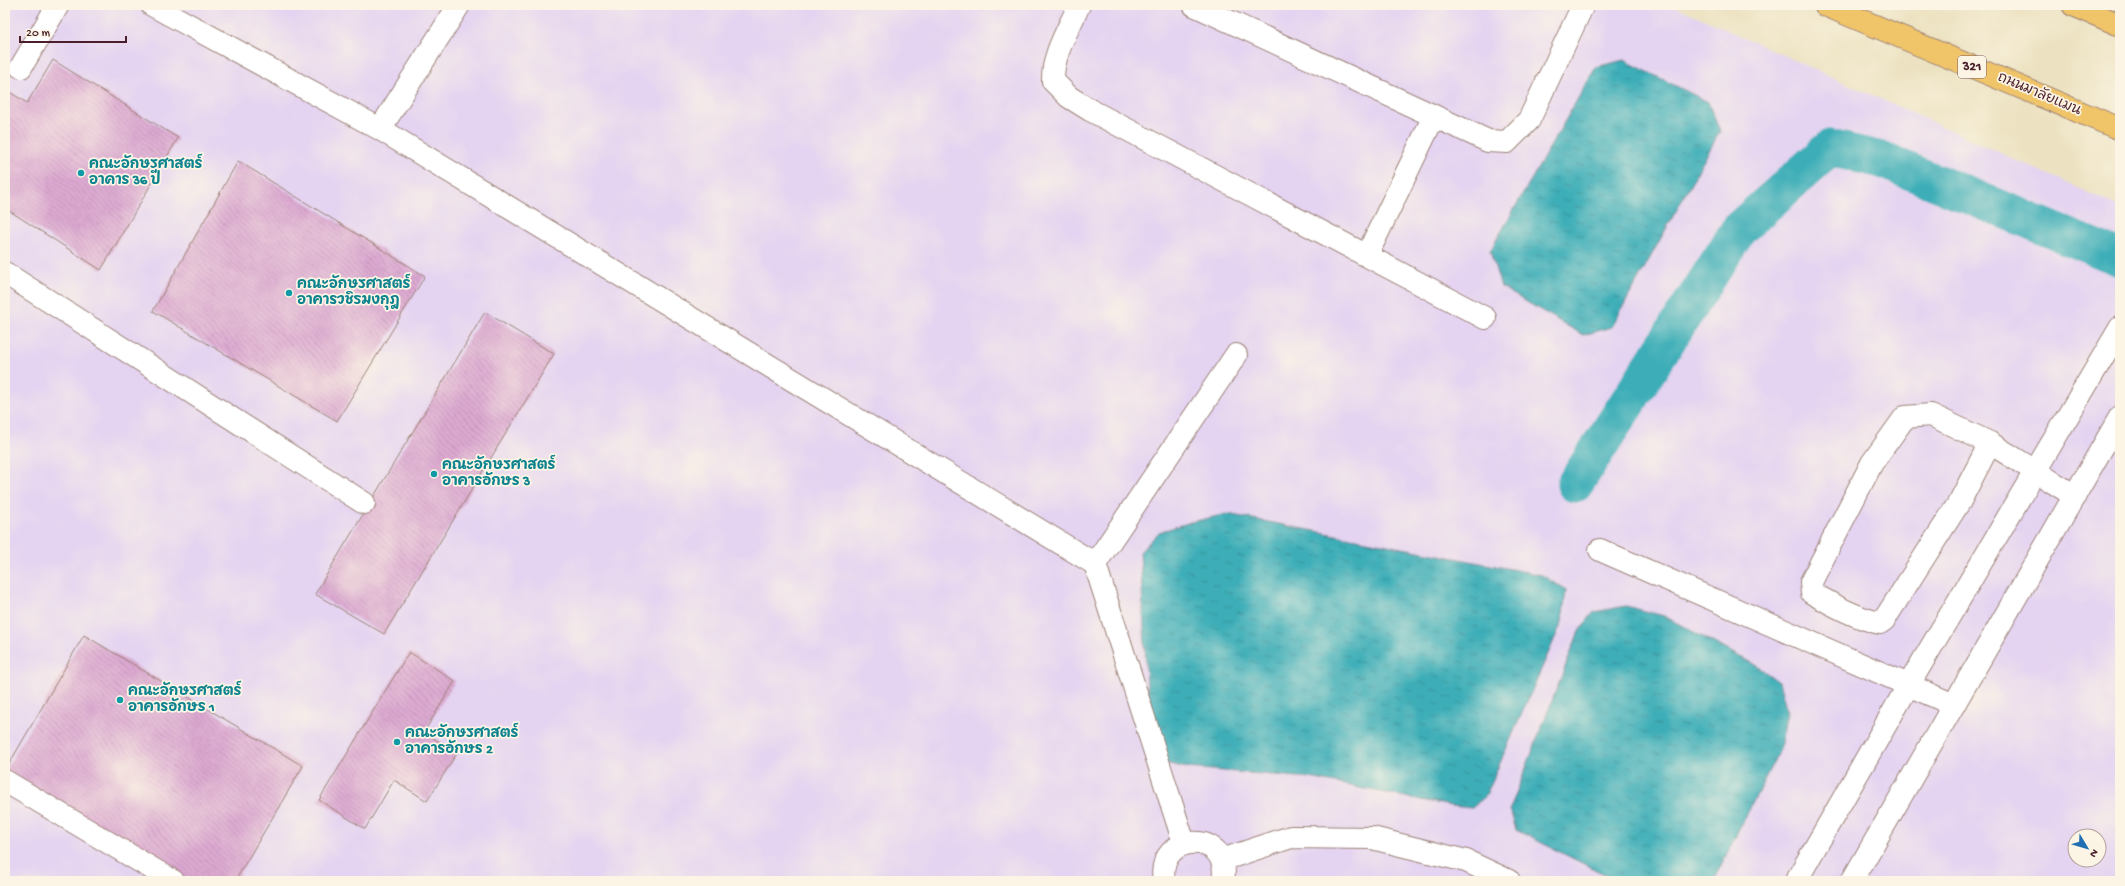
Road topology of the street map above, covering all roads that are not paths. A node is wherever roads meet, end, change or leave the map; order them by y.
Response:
1 (58, 5) edge
2 (152, 5) edge
3 (459, 5) edge
4 (1079, 5) edge
5 (1194, 5) edge
6 (1584, 5) edge
7 (1825, 5) edge
8 (2073, 5) edge
9 (2120, 25) edge
10 (21, 67) dead end
11 (1434, 116) junction
12 (380, 129) junction
13 (2120, 129) edge
14 (1367, 255) junction
15 (5, 273) edge
16 (1486, 318) dead end
17 (2120, 328) edge
18 (1236, 355) dead end
19 (2120, 417) edge
20 (1990, 443) junction
21 (2036, 470) junction
22 (2075, 496) junction
23 (364, 503) dead end
24 (1600, 550) dead end
25 (1095, 564) junction
26 (1908, 686) junction
27 (1954, 705) junction
28 (5, 781) edge
29 (1184, 843) junction
30 (1223, 871) edge
31 (173, 881) edge
32 (1164, 881) edge
33 (1509, 881) edge
34 (1796, 881) edge
35 (1852, 881) edge

1 - 10 street
2 - 12 street
3 - 12 street
4 - 14 street
5 - 11 street
6 - 11 street
7 - 13 highway, ถนนมาลัยแมน / 321
8 - 9 highway
11 - 14 street
12 - 25 street
14 - 16 street
15 - 23 street
17 - 21 street
18 - 25 street
19 - 22 street
20 - 20 street
20 - 21 street
21 - 22 street
21 - 26 street
22 - 27 street
24 - 26 street
25 - 29 street
26 - 27 street
26 - 34 street
27 - 35 street
28 - 31 street
29 - 30 street
29 - 32 street
30 - 33 street

